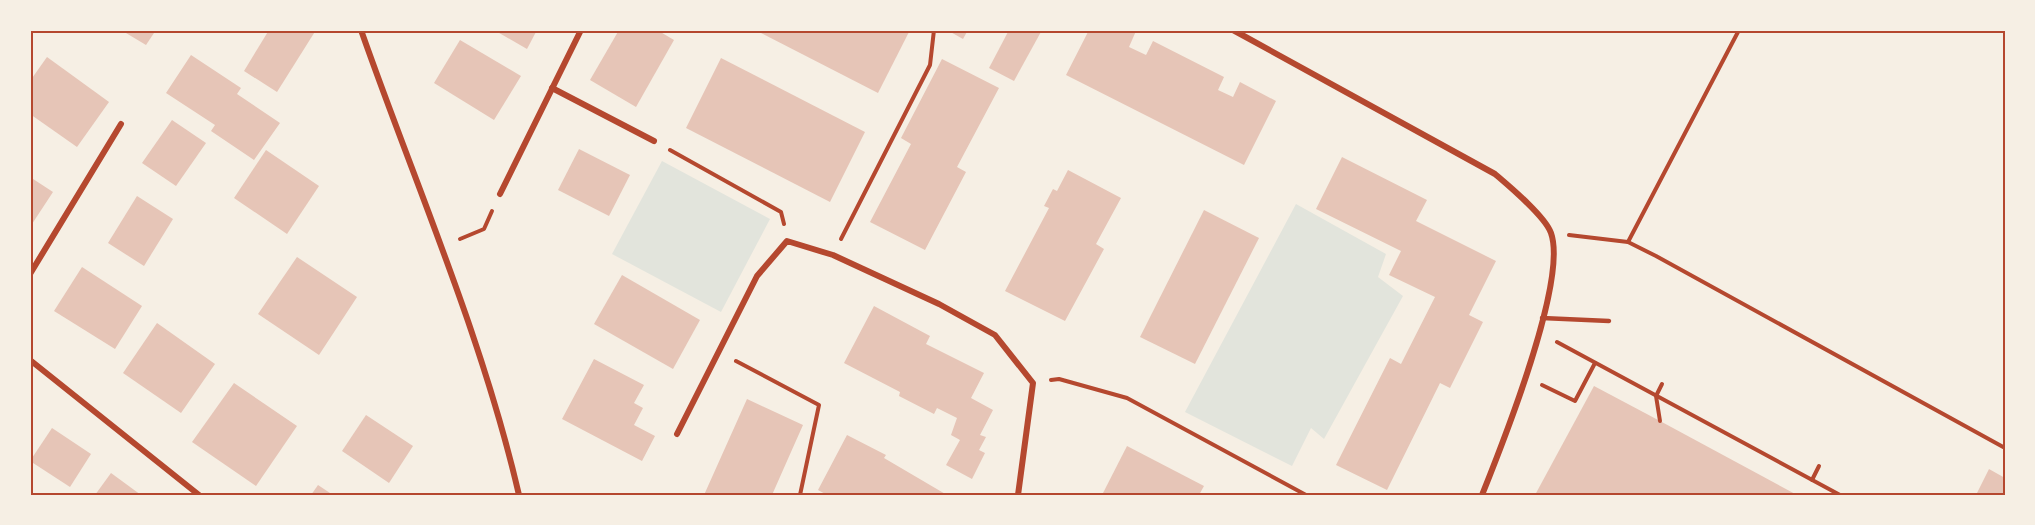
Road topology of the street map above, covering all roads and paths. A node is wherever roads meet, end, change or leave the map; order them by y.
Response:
1 (361, 30) edge
2 (581, 30) edge
3 (934, 30) edge
4 (1233, 30) edge
5 (1739, 30) edge
6 (552, 88) junction
7 (121, 124) dead end
8 (654, 141) joint
9 (500, 194) dead end
10 (484, 229) dead end
11 (1551, 233) junction
12 (462, 239) dead end
13 (787, 241) junction
14 (1628, 242) junction
15 (833, 255) junction
16 (30, 274) edge
17 (1542, 318) junction
18 (1609, 321) dead end
19 (1538, 331) junction
20 (720, 352) junction
21 (30, 360) edge
22 (1595, 362) junction
23 (1526, 376) junction
24 (1033, 383) junction
25 (1662, 384) dead end
26 (1656, 396) junction
27 (1660, 421) dead end
28 (677, 434) dead end
29 (2005, 448) edge
30 (1819, 466) dead end
31 (1812, 480) junction
32 (199, 495) edge
33 (519, 495) edge
34 (800, 495) edge
35 (1018, 495) edge
36 (1306, 495) edge
37 (1482, 495) edge
38 (1840, 495) edge

1 - 33 street
2 - 6 street
3 - 15 path
4 - 11 street
5 - 14 path
6 - 8 street
6 - 9 street
7 - 16 street
8 - 13 path
10 - 12 path
11 - 14 path
11 - 17 street
13 - 15 street
13 - 20 street
14 - 29 path
15 - 24 street
17 - 18 lane
17 - 19 street
19 - 22 path
19 - 23 street
20 - 28 street
20 - 34 path
21 - 32 street
22 - 23 path
22 - 26 path
23 - 37 street
24 - 35 street
24 - 36 path
25 - 26 path
26 - 27 path
26 - 31 path
30 - 31 path
31 - 38 path

